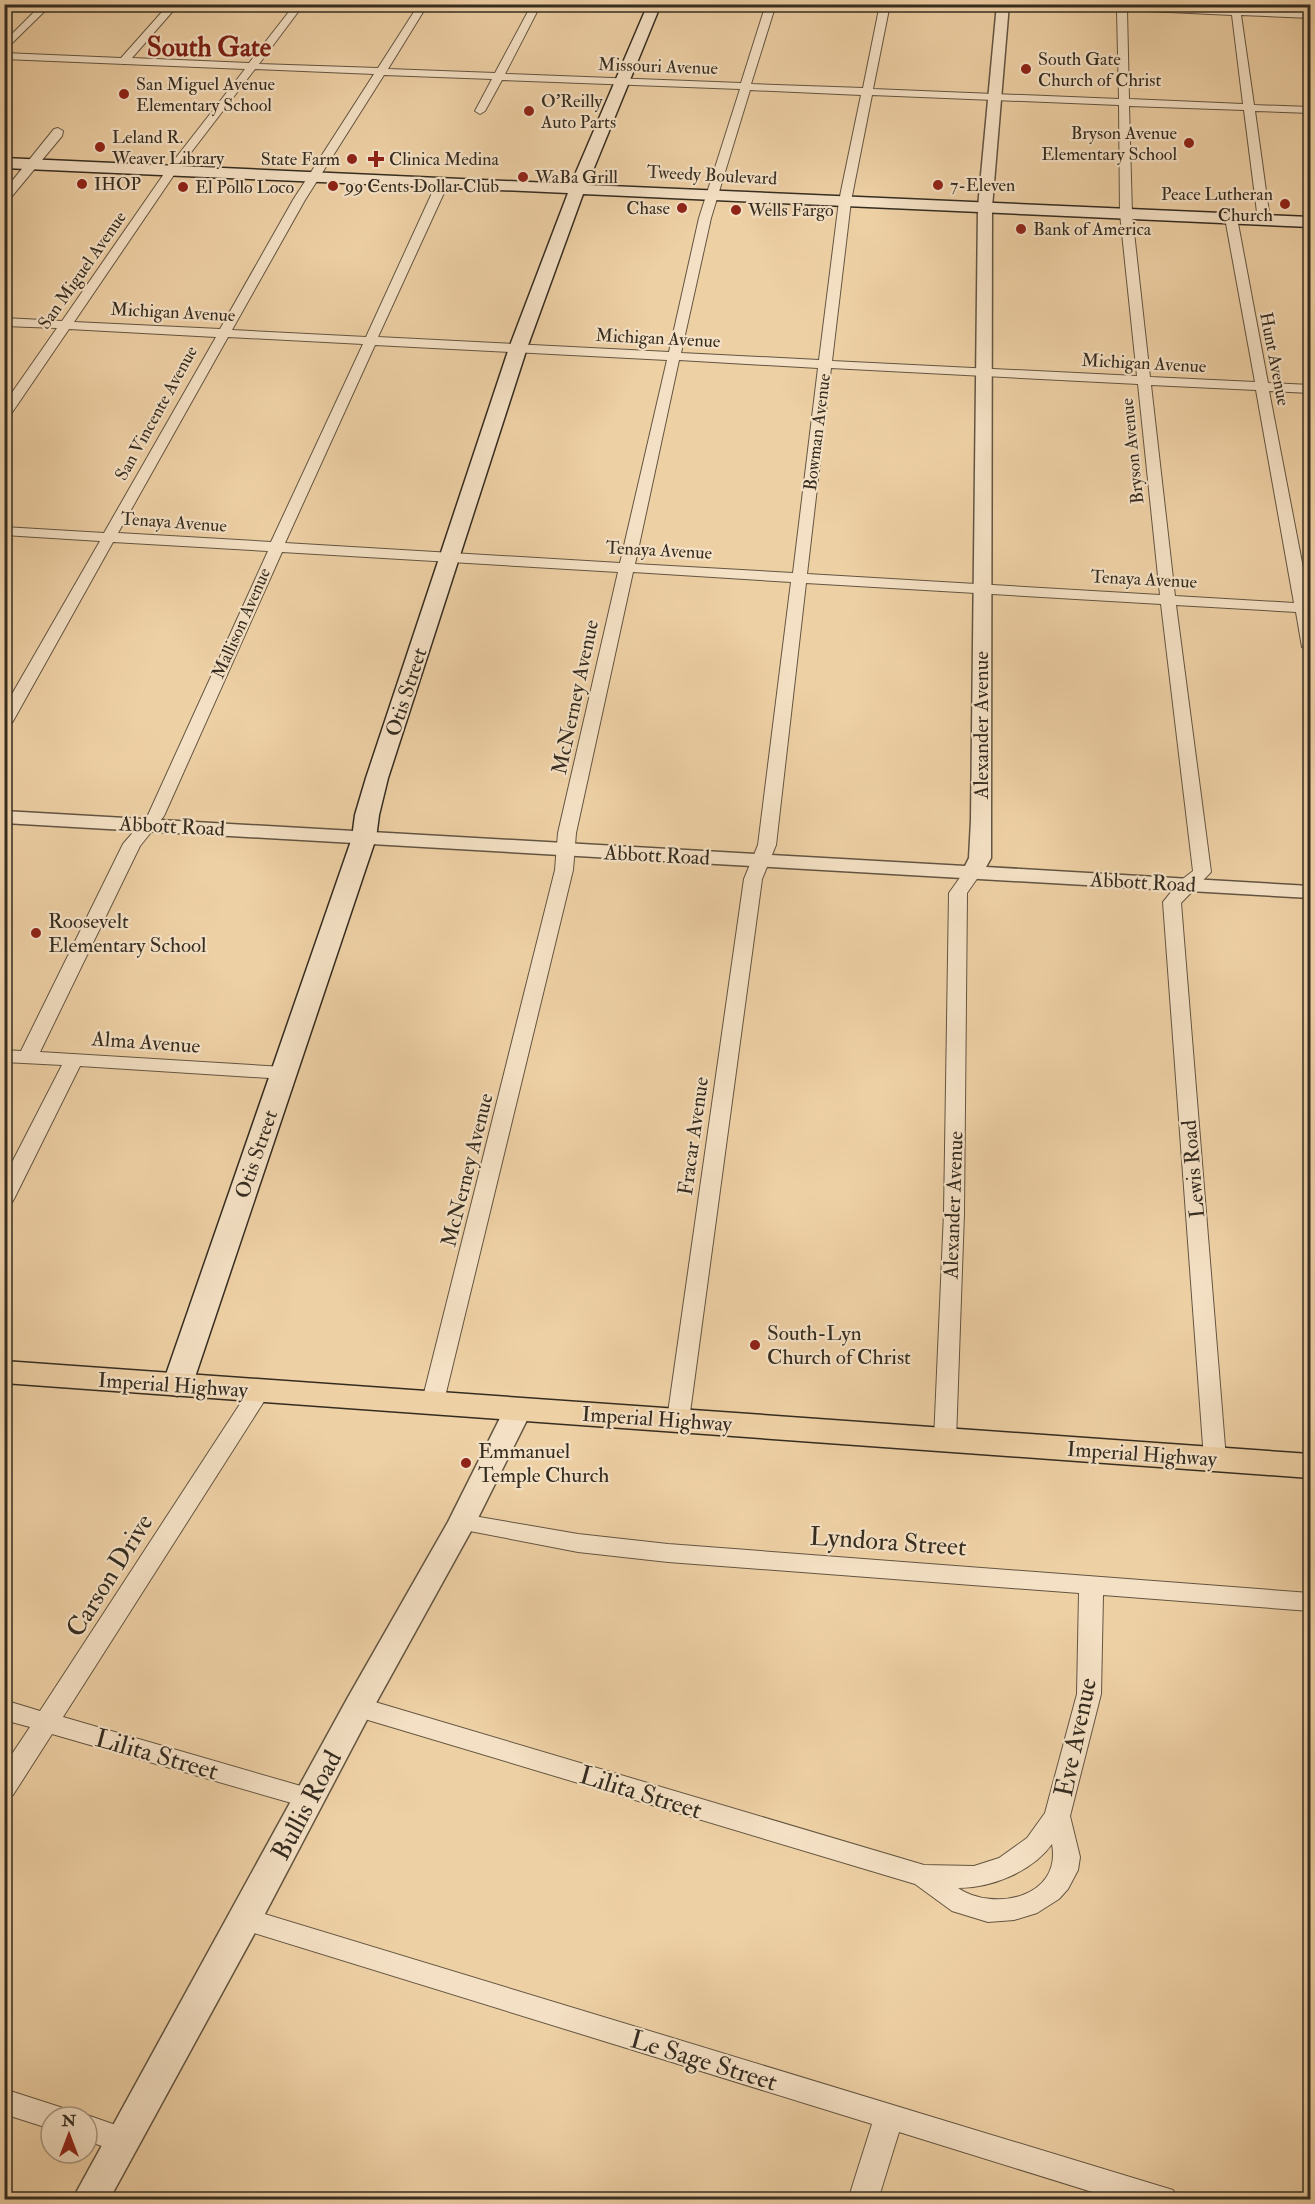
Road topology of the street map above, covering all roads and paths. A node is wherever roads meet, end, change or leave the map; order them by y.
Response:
1 (48, 4) edge
2 (175, 4) edge
3 (300, 4) edge
4 (424, 4) edge
5 (537, 4) edge
6 (655, 4) edge
7 (771, 4) edge
8 (885, 4) edge
9 (1003, 4) edge
10 (1044, 4) edge
11 (1122, 6) edge
12 (1235, 8) edge
13 (1311, 15) edge
14 (4, 48) edge
15 (4, 56) edge
16 (124, 61) junction
17 (254, 66) junction
18 (381, 71) junction
19 (499, 77) junction
20 (622, 81) junction
21 (746, 86) junction
22 (867, 91) junction
23 (995, 97) junction
24 (1124, 102) junction
25 (1249, 107) junction
26 (1311, 110) edge
27 (480, 111) dead end
28 (58, 131) dead end
29 (4, 163) edge
30 (33, 164) junction
31 (172, 171) junction
32 (313, 177) junction
33 (442, 182) junction
34 (578, 189) junction
35 (711, 195) junction
36 (4, 199) edge
37 (844, 201) junction
38 (985, 207) junction
39 (1126, 214) junction
40 (1231, 218) junction
41 (1264, 220) junction
42 (1311, 222) edge
43 (4, 322) edge
44 (65, 325) junction
45 (224, 333) junction
46 (369, 341) junction
47 (518, 348) junction
48 (674, 356) junction
49 (825, 364) junction
50 (983, 372) junction
51 (1144, 381) junction
52 (1262, 387) junction
53 (1311, 389) edge
54 (4, 414) edge
55 (4, 531) edge
56 (109, 537) junction
57 (275, 548) junction
58 (450, 558) junction
59 (626, 568) junction
60 (799, 578) junction
61 (982, 589) junction
62 (1168, 600) junction
63 (1306, 608) edge
64 (1311, 647) edge
65 (4, 723) edge
66 (4, 817) edge
67 (148, 825) junction
68 (364, 838) junction
69 (567, 849) junction
70 (761, 860) junction
71 (972, 873) junction
72 (1186, 885) junction
73 (1311, 892) edge
74 (4, 1056) edge
75 (28, 1057) junction
76 (74, 1060) junction
77 (284, 1074) junction
78 (4, 1199) edge
79 (7, 1376) edge
80 (177, 1386) junction
81 (259, 1392) junction
82 (433, 1401) junction
83 (519, 1408) junction
84 (678, 1420) junction
85 (945, 1440) junction
86 (1215, 1459) junction
87 (1311, 1466) edge
88 (462, 1522) junction
89 (1091, 1585) junction
90 (1311, 1602) edge
91 (358, 1707) junction
92 (4, 1710) edge
93 (49, 1722) junction
94 (4, 1788) edge
95 (309, 1798) junction
96 (1057, 1816) junction
97 (1008, 1866) joint
98 (924, 1876) junction
99 (1033, 1904) joint
100 (245, 1919) junction
101 (4, 2101) edge
102 (39, 2112) edge
103 (889, 2116) junction
104 (99, 2132) edge
105 (123, 2140) junction
106 (90, 2199) edge
107 (863, 2199) edge
108 (1163, 2199) edge

1 - 14 street
2 - 16 street
3 - 17 street, San Miguel Avenue
4 - 18 street, San Vincente Avenue
5 - 19 street
6 - 20 main road, Otis Street
7 - 21 street, McNerney Avenue
8 - 22 street, Bowman Avenue
9 - 23 street, Alexander Avenue
10 - 11 street
11 - 12 street
11 - 24 street, Bryson Avenue
12 - 13 street
12 - 25 street
15 - 16 street, Missouri Avenue
16 - 17 street, Missouri Avenue
17 - 18 street, Missouri Avenue
17 - 31 street, San Miguel Avenue
18 - 19 street, Missouri Avenue
18 - 32 street, San Vincente Avenue
19 - 20 street, Missouri Avenue
19 - 27 street
20 - 21 street, Missouri Avenue
20 - 34 main road, Otis Street
21 - 22 street, Missouri Avenue
21 - 35 street, McNerney Avenue
22 - 23 street, Missouri Avenue
22 - 37 street, Bowman Avenue
23 - 24 street, Missouri Avenue
23 - 38 street, Alexander Avenue
24 - 25 street, Missouri Avenue
24 - 39 street, Bryson Avenue
25 - 26 street, Missouri Avenue
25 - 41 street
28 - 30 street
29 - 30 main road, Tweedy Boulevard
30 - 31 main road, Tweedy Boulevard
30 - 36 street
31 - 32 main road, Tweedy Boulevard
31 - 44 street, San Miguel Avenue
32 - 33 main road, Tweedy Boulevard
32 - 45 street, San Vincente Avenue
33 - 34 main road, Tweedy Boulevard
33 - 46 street, Mallison Avenue
34 - 35 main road, Tweedy Boulevard
34 - 47 main road, Otis Street
35 - 37 main road, Tweedy Boulevard
35 - 48 street, McNerney Avenue
37 - 38 main road, Tweedy Boulevard
37 - 49 street, Bowman Avenue
38 - 39 main road, Tweedy Boulevard
38 - 50 street, Alexander Avenue
39 - 40 main road, Tweedy Boulevard
39 - 51 street, Bryson Avenue
40 - 41 main road, Tweedy Boulevard
40 - 52 street, Hunt Avenue
41 - 42 main road, Tweedy Boulevard
43 - 44 street, Michigan Avenue
44 - 45 street, Michigan Avenue
44 - 54 street, San Miguel Avenue
45 - 46 street, Michigan Avenue
45 - 56 street, San Vincente Avenue
46 - 47 street, Michigan Avenue
46 - 57 street, Mallison Avenue
47 - 48 street, Michigan Avenue
47 - 58 main road, Otis Street
48 - 49 street, Michigan Avenue
48 - 59 street, McNerney Avenue
49 - 50 street, Michigan Avenue
49 - 60 street, Bowman Avenue
50 - 51 street, Michigan Avenue
50 - 61 street, Alexander Avenue
51 - 52 street, Michigan Avenue
51 - 62 street, Bryson Avenue
52 - 53 street, Michigan Avenue
52 - 63 street, Hunt Avenue
55 - 56 street, Tenaya Avenue
56 - 57 street, Tenaya Avenue
56 - 65 street, San Vincente Avenue
57 - 58 street, Tenaya Avenue
57 - 67 street, Mallison Avenue
58 - 59 street, Tenaya Avenue
58 - 68 main road, Otis Street
59 - 60 street, Tenaya Avenue
59 - 69 street, McNerney Avenue
60 - 61 street, Tenaya Avenue
60 - 70 street, Bowman Avenue
61 - 62 street, Tenaya Avenue
61 - 71 street, Alexander Avenue
62 - 63 street, Tenaya Avenue
62 - 72 street, Bryson Avenue
63 - 64 street, Hunt Avenue
66 - 67 street, Abbott Road
67 - 68 street, Abbott Road
67 - 75 street, Mallison Avenue
68 - 69 street, Abbott Road
68 - 77 main road, Otis Street
69 - 70 street, Abbott Road
69 - 82 street, McNerney Avenue
70 - 71 street, Abbott Road
70 - 84 street, Fracar Avenue
71 - 72 street, Abbott Road
71 - 85 street, Alexander Avenue
72 - 73 street, Abbott Road
72 - 86 street, Lewis Road
74 - 75 street, Alma Avenue
75 - 76 street, Alma Avenue
76 - 77 street, Alma Avenue
76 - 78 street
77 - 80 main road, Otis Street
79 - 80 main road, Imperial Highway
80 - 81 main road, Imperial Highway
81 - 82 main road, Imperial Highway
81 - 93 street, Carson Drive
82 - 83 main road, Imperial Highway
83 - 84 main road, Imperial Highway
83 - 88 street, Bullis Road
84 - 85 main road, Imperial Highway
85 - 86 main road, Imperial Highway
86 - 87 main road, Imperial Highway
88 - 89 street, Lyndora Street
88 - 91 street, Bullis Road
89 - 90 street, Lyndora Street
89 - 96 street, Eve Avenue
91 - 95 street, Bullis Road
91 - 98 street, Lilita Street
92 - 93 street, Lilita Street
93 - 94 street, Carson Drive
93 - 95 street, Lilita Street
95 - 100 street, Bullis Road
96 - 97 street, Eve Avenue
96 - 99 street, Eve Avenue
97 - 98 street, Lilita Street
98 - 99 street, Lilita Street
100 - 103 street, Le Sage Street
100 - 105 street, Bullis Road
101 - 102 street
103 - 107 street
103 - 108 street, Le Sage Street
104 - 105 street
105 - 106 street, Bullis Road

